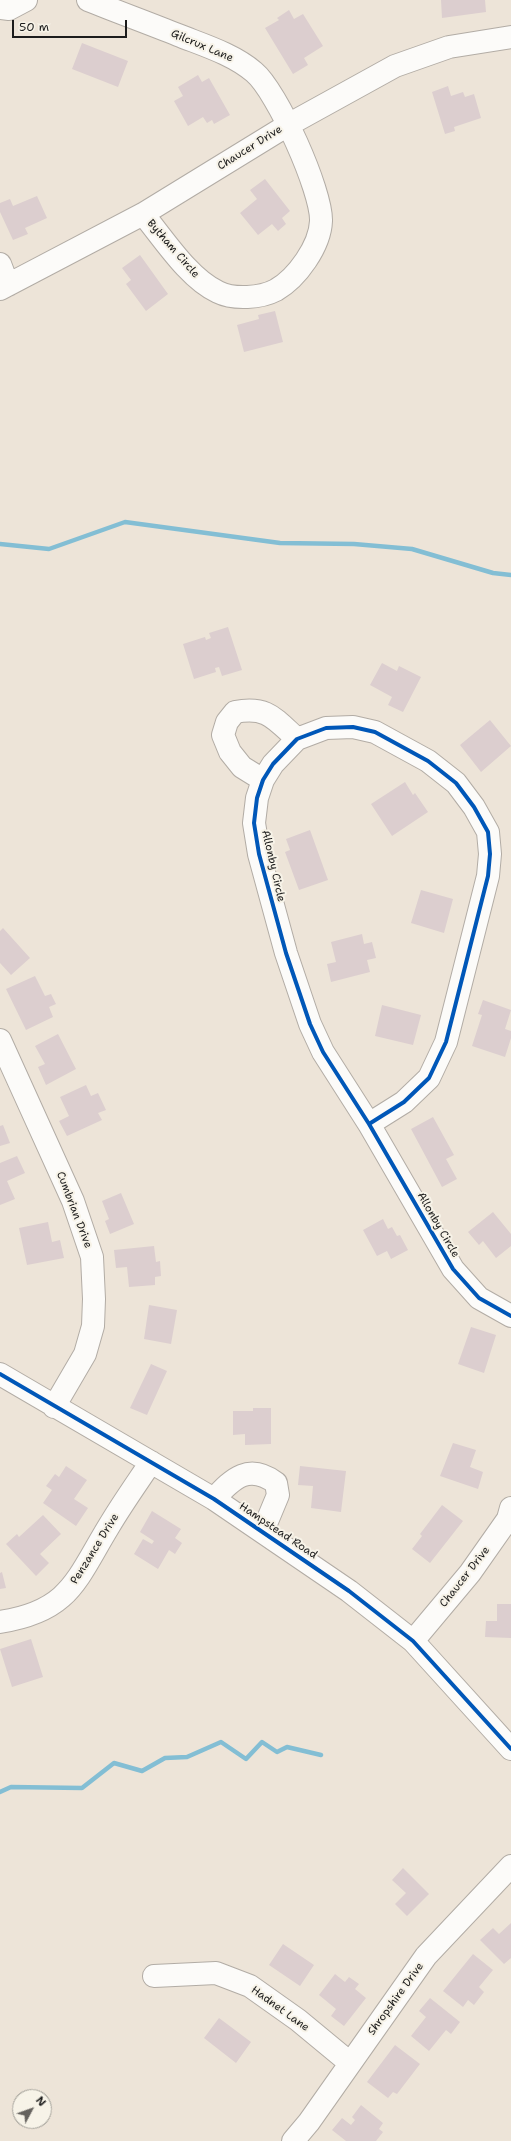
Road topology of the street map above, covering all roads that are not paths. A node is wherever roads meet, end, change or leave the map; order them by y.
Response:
1 (26, 0) edge
2 (88, 0) edge
3 (0, 8) edge
4 (511, 37) edge
5 (288, 125) junction
6 (143, 214) junction
7 (0, 264) edge
8 (4, 287) edge
9 (297, 738) junction
10 (263, 780) junction
11 (0, 1040) edge
12 (369, 1124) junction
13 (511, 1316) edge
14 (0, 1374) edge
15 (54, 1407) junction
16 (151, 1462) junction
17 (214, 1499) junction
18 (511, 1508) edge
19 (263, 1531) junction
20 (0, 1622) edge
21 (413, 1641) junction
22 (511, 1749) edge
23 (511, 1866) edge
24 (154, 1976) dead end
25 (350, 2063) junction
26 (293, 2141) edge

1 - 3 street
2 - 5 street, Gilcrux Lane
4 - 5 street, Chaucer Drive
5 - 6 street, Chaucer Drive
5 - 6 street, Bytham Circle
6 - 8 street, Chaucer Drive
7 - 8 street
9 - 10 street, Allonby Circle
9 - 10 street
9 - 12 street, Allonby Circle
10 - 12 street, Allonby Circle
11 - 15 street, Cumbrian Drive
12 - 13 street, Allonby Circle
14 - 15 street, Hampstead Road
15 - 16 street, Hampstead Road
16 - 17 street, Hampstead Road
16 - 20 street, Penzance Drive
17 - 19 street, Hampstead Road
17 - 19 street
18 - 21 street, Chaucer Drive
19 - 21 street, Hampstead Road
21 - 22 street, Hampstead Road
23 - 25 street, Shropshire Drive
24 - 25 street, Hadnet Lane
25 - 26 street, Shropshire Drive

